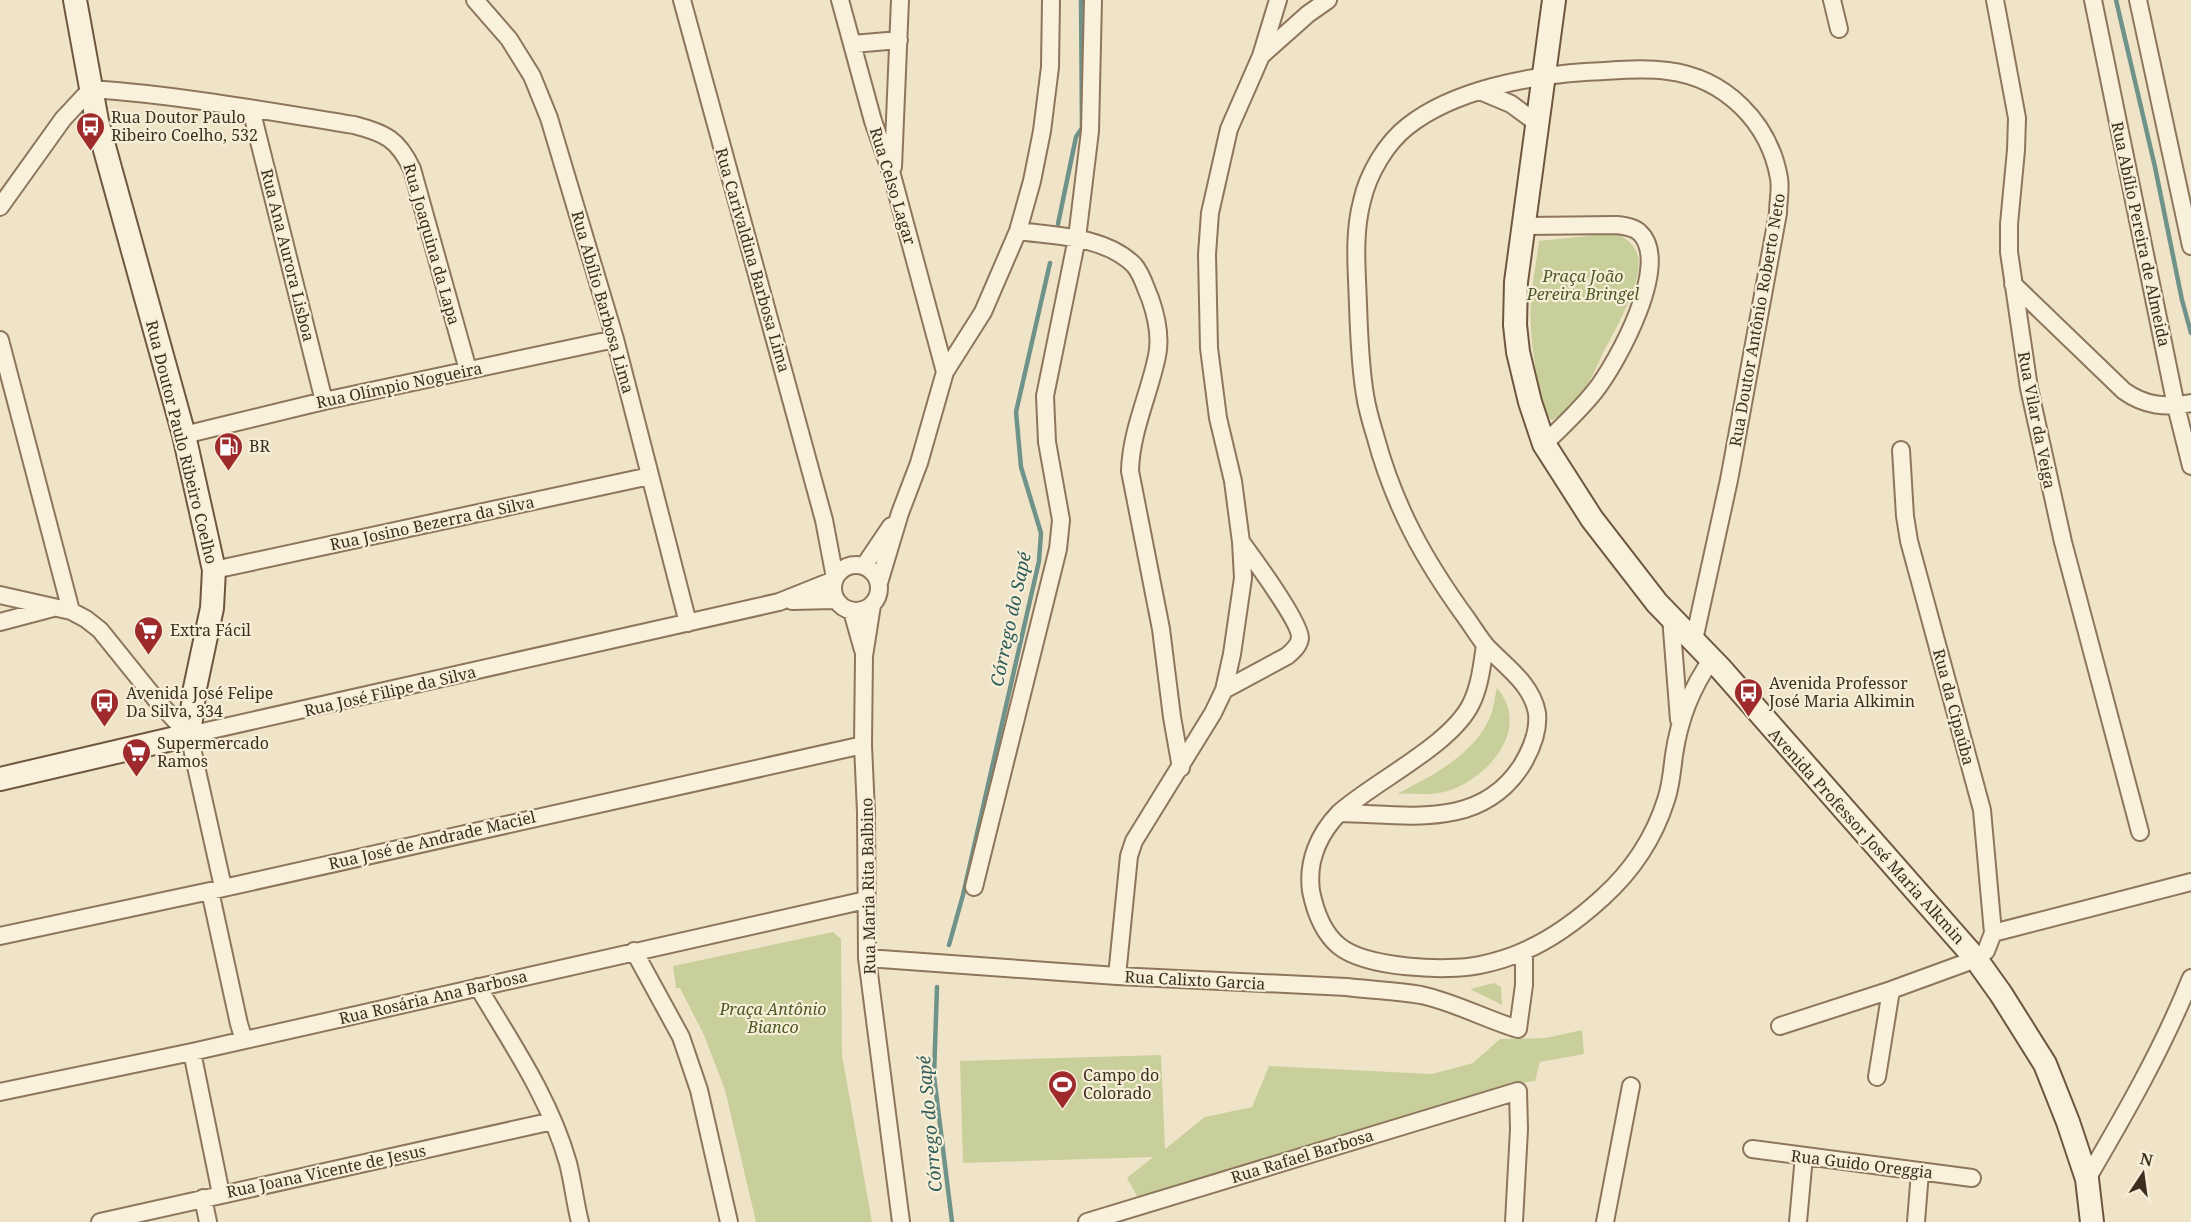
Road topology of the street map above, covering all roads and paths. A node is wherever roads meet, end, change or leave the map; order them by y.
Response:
1 (75, 0) edge
2 (475, 0) edge
3 (682, 0) edge
4 (840, 0) edge
5 (900, 0) edge
6 (1051, 0) edge
7 (1093, 0) edge
8 (1278, 0) edge
9 (1328, 0) edge
10 (1554, 0) edge
11 (1832, 0) edge
12 (1995, 0) edge
13 (2093, 0) edge
14 (2138, 0) edge
15 (1839, 29) dead end
16 (899, 40) junction
17 (853, 44) junction
18 (1261, 56) junction
19 (1544, 76) junction
20 (91, 89) junction
21 (1480, 91) junction
22 (251, 109) junction
23 (1538, 124) junction
24 (892, 175) junction
25 (0, 207) edge
26 (1523, 226) junction
27 (1018, 231) junction
28 (1077, 238) junction
29 (2191, 246) edge
30 (2013, 284) junction
31 (615, 339) junction
32 (0, 340) edge
33 (468, 370) junction
34 (945, 372) junction
35 (324, 401) junction
36 (2183, 405) edge
37 (184, 435) junction
38 (1544, 444) junction
39 (1901, 450) dead end
40 (2191, 466) edge
41 (650, 476) junction
42 (900, 513) junction
43 (824, 520) junction
44 (1241, 542) junction
45 (856, 566) junction
46 (214, 570) junction
47 (834, 579) junction
48 (879, 583) junction
49 (0, 595) edge
50 (836, 600) junction
51 (779, 602) junction
52 (872, 605) junction
53 (64, 609) junction
54 (852, 611) junction
55 (1671, 618) junction
56 (0, 622) edge
57 (688, 623) junction
58 (1694, 640) junction
59 (1485, 645) junction
60 (864, 656) junction
61 (1712, 660) junction
62 (1224, 690) junction
63 (1679, 727) junction
64 (189, 735) junction
65 (863, 745) junction
66 (1181, 768) junction
67 (0, 779) edge
68 (1339, 813) junction
69 (2140, 832) dead end
70 (2191, 882) edge
71 (974, 887) dead end
72 (216, 889) junction
73 (866, 900) junction
74 (1993, 933) junction
75 (0, 936) edge
76 (634, 951) junction
77 (1524, 951) junction
78 (867, 958) junction
79 (1976, 958) junction
80 (1117, 976) junction
81 (2191, 978) edge
82 (478, 987) junction
83 (1892, 990) junction
84 (1780, 1026) dead end
85 (244, 1040) junction
86 (192, 1052) junction
87 (1876, 1077) dead end
88 (1631, 1086) dead end
89 (0, 1092) edge
90 (553, 1121) junction
91 (1752, 1149) dead end
92 (1804, 1156) junction
93 (1920, 1172) junction
94 (1972, 1179) dead end
95 (2087, 1179) junction
96 (220, 1194) junction
97 (203, 1198) junction
98 (100, 1222) edge
99 (208, 1222) edge
100 (580, 1222) edge
101 (729, 1222) edge
102 (901, 1222) edge
103 (1086, 1222) edge
104 (1513, 1222) edge
105 (1605, 1222) edge
106 (1798, 1222) edge
107 (1916, 1222) edge
108 (2092, 1222) edge

1 - 20 street, Rua Doutor Paulo Ribeiro Coelho
2 - 31 street, Rua Abílio Barbosa Lima
3 - 43 street, Rua Carivaldina Barbosa Lima
4 - 17 street, Rua Celso Lagar
5 - 16 street
6 - 27 street
7 - 28 street
8 - 18 street
9 - 18 street
10 - 19 street, Avenida Professor José Maria Alkmin
11 - 15 street
12 - 30 street, Rua Vilar da Veiga
13 - 36 street, Rua Abílio Pereira de Almeida
14 - 29 street
16 - 17 street
16 - 24 street
17 - 24 street, Rua Celso Lagar
18 - 44 street
19 - 21 street, Rua Doutor Antônio Roberto Neto
19 - 23 street, Avenida Professor José Maria Alkmin
19 - 58 street, Rua Doutor Antônio Roberto Neto
20 - 22 street, Rua Joaquina da Lapa
20 - 25 street
20 - 37 street, Rua Doutor Paulo Ribeiro Coelho
21 - 23 street
21 - 59 street, Rua Doutor Antônio Roberto Neto
22 - 33 street, Rua Joaquina da Lapa
22 - 35 street, Rua Ana Aurora Lisboa
23 - 26 street, Avenida Professor José Maria Alkmin
24 - 34 street, Rua Celso Lagar
26 - 38 street, Avenida Professor José Maria Alkmin
26 - 38 street
27 - 28 street
27 - 34 street
28 - 66 street
28 - 71 street
30 - 36 street
30 - 69 street, Rua Vilar da Veiga
31 - 33 street, Rua Olímpio Nogueira
31 - 41 street, Rua Abílio Barbosa Lima
32 - 53 street
33 - 35 street, Rua Olímpio Nogueira
34 - 42 street
35 - 37 street, Rua Olímpio Nogueira
36 - 40 street, Rua Abílio Pereira de Almeida
37 - 46 street, Rua Doutor Paulo Ribeiro Coelho
38 - 55 street, Avenida Professor José Maria Alkmin
39 - 74 street, Rua da Cipaúba
41 - 46 street, Rua Josino Bezerra da Silva
41 - 57 street, Rua Abílio Barbosa Lima
42 - 45 street
42 - 48 street
43 - 45 street, Rua Carivaldina Barbosa Lima
43 - 47 street, Rua Carivaldina Barbosa Lima
44 - 62 street
44 - 62 street
45 - 47 street
45 - 48 street
46 - 64 street, Rua Doutor Paulo Ribeiro Coelho
47 - 50 street
47 - 51 street, Rua José Filipe da Silva
48 - 52 street
49 - 53 street
50 - 51 street, Rua José Filipe da Silva
50 - 54 street
51 - 57 street, Rua José Filipe da Silva
52 - 54 street
52 - 60 street, Rua Maria Rita Balbino
53 - 56 street
53 - 64 street
54 - 60 street, Rua Maria Rita Balbino
55 - 58 street, Avenida Professor José Maria Alkmin
55 - 63 street
57 - 64 street, Rua José Filipe da Silva
58 - 61 street, Avenida Professor José Maria Alkmin
59 - 68 street
59 - 68 street, Rua Doutor Antônio Roberto Neto
60 - 65 street, Rua Maria Rita Balbino
61 - 63 street
61 - 79 street, Avenida Professor José Maria Alkmin
62 - 66 street
63 - 77 street
64 - 67 street, Rua José Filipe da Silva
64 - 72 street, Rua Doutor Paulo Ribeiro Coelho
65 - 72 street, Rua José de Andrade Maciel
65 - 73 street, Rua Maria Rita Balbino
66 - 80 street
68 - 77 street
70 - 74 street
72 - 75 street, Rua José de Andrade Maciel
72 - 85 street, Rua Doutor Paulo Ribeiro Coelho
73 - 76 street, Rua Rosária Ana Barbosa
73 - 78 street, Rua Maria Rita Balbino
74 - 79 street
76 - 82 street, Rua Rosária Ana Barbosa
76 - 101 street
77 - 80 street, Rua Calixto Garcia
78 - 80 street, Rua Calixto Garcia
78 - 102 street, Rua Maria Rita Balbino
79 - 83 street
79 - 95 street, Avenida Professor José Maria Alkmin
81 - 95 street
82 - 85 street, Rua Rosária Ana Barbosa
82 - 90 street
83 - 84 street
83 - 87 street
85 - 86 street, Rua Rosária Ana Barbosa
86 - 89 street, Rua Rosária Ana Barbosa
86 - 96 street
88 - 105 street
90 - 96 street, Rua Joana Vicente de Jesus
90 - 100 street
91 - 92 street, Rua Guido Oreggia
92 - 93 street, Rua Guido Oreggia
92 - 106 street
93 - 94 street, Rua Guido Oreggia
93 - 107 street
95 - 108 street, Avenida Professor José Maria Alkmin
96 - 97 street, Rua Joana Vicente de Jesus
97 - 98 street, Rua Joana Vicente de Jesus
97 - 99 street
103 - 104 street, Rua Rafael Barbosa

